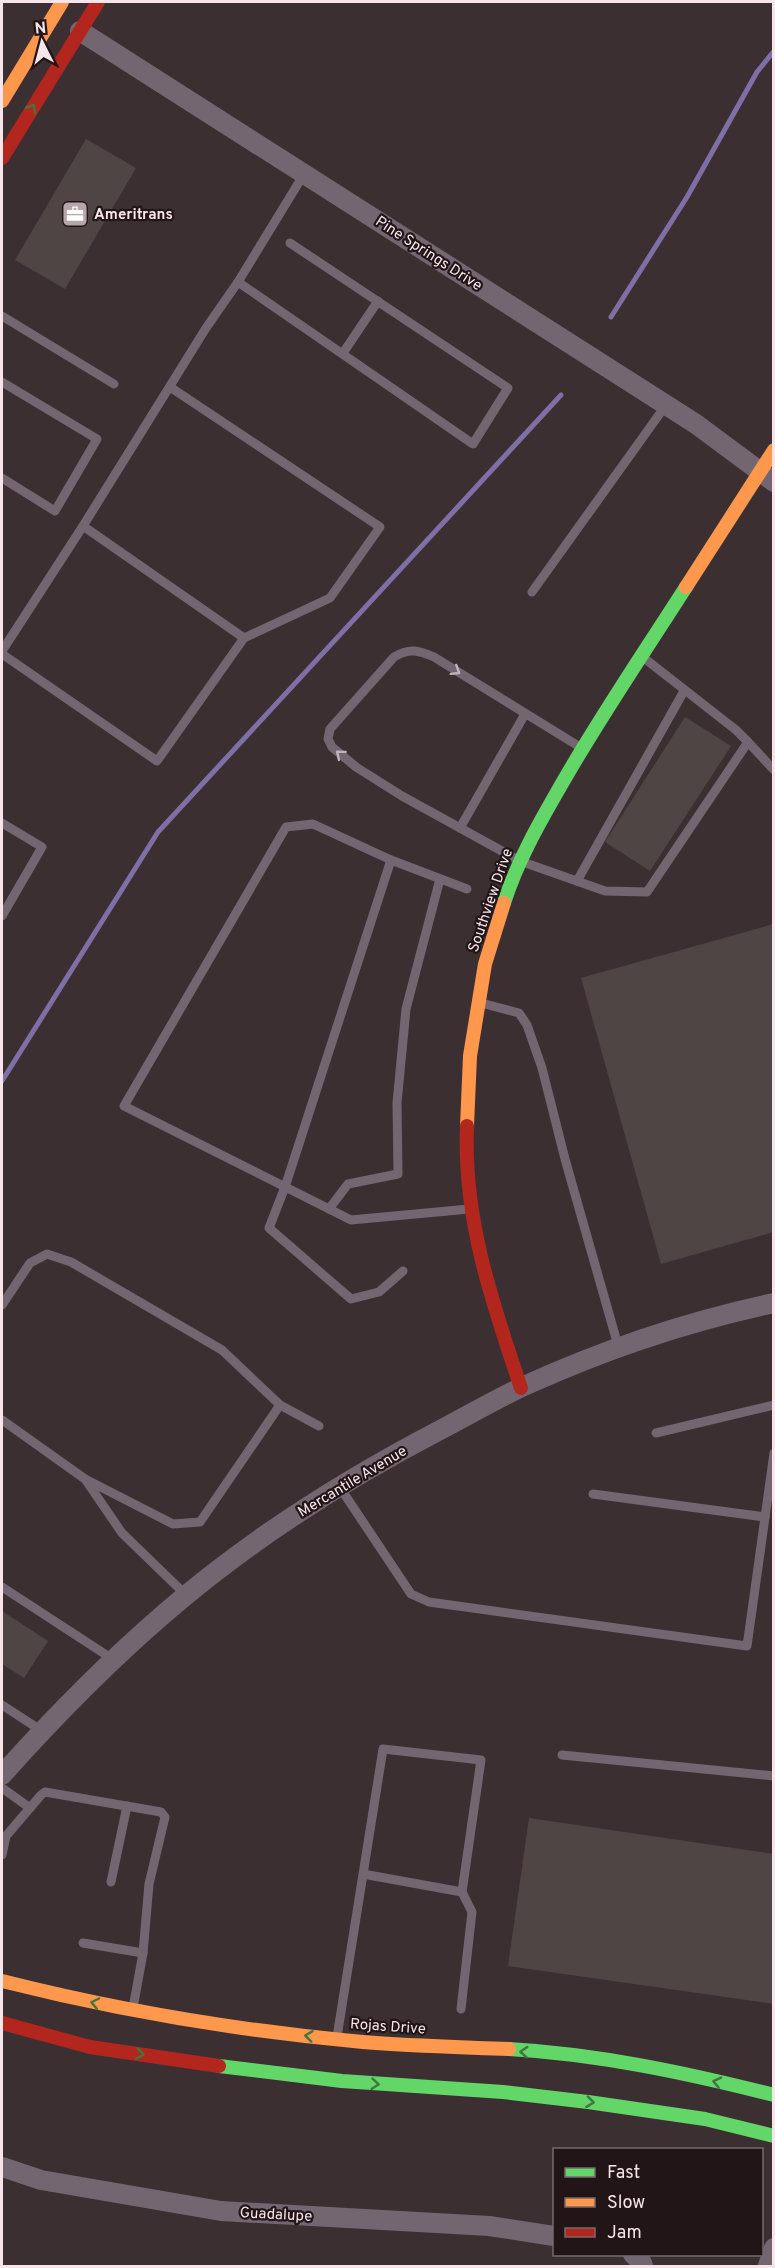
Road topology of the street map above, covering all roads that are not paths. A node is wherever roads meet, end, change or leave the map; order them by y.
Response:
1 (63, 2) edge
2 (98, 2) edge
3 (80, 31) junction
4 (2, 101) edge
5 (2, 158) edge
6 (304, 174) junction
7 (290, 243) dead end
8 (237, 282) junction
9 (378, 301) junction
10 (2, 316) edge
11 (343, 353) junction
12 (2, 382) edge
13 (114, 384) dead end
14 (170, 387) junction
15 (666, 405) junction
16 (774, 450) edge
17 (767, 476) edge
18 (2, 478) edge
19 (83, 526) junction
20 (532, 592) dead end
21 (244, 638) junction
22 (2, 653) edge
23 (642, 657) junction
24 (684, 691) junction
25 (525, 714) junction
26 (748, 742) junction
27 (582, 749) junction
28 (774, 770) edge
29 (2, 823) edge
30 (460, 828) junction
31 (391, 860) junction
32 (520, 861) junction
33 (440, 879) junction
34 (576, 881) junction
35 (467, 889) dead end
36 (2, 916) edge
37 (478, 1002) junction
38 (285, 1187) junction
39 (329, 1209) junction
40 (472, 1209) junction
41 (403, 1270) dead end
42 (774, 1303) edge
43 (2, 1305) edge
44 (619, 1349) junction
45 (521, 1388) junction
46 (280, 1405) junction
47 (774, 1406) edge
48 (2, 1420) edge
49 (319, 1426) dead end
50 (656, 1434) dead end
51 (774, 1453) edge
52 (85, 1479) junction
53 (339, 1486) junction
54 (593, 1494) dead end
55 (765, 1517) junction
56 (2, 1587) edge
57 (187, 1596) junction
58 (114, 1659) junction
59 (2, 1705) edge
60 (42, 1731) junction
61 (562, 1755) dead end
62 (2, 1776) edge
63 (774, 1776) edge
64 (2, 1788) edge
65 (127, 1806) junction
66 (30, 1808) junction
67 (2, 1855) edge
68 (363, 1874) junction
69 (111, 1882) dead end
70 (462, 1892) junction
71 (83, 1943) dead end
72 (142, 1953) junction
73 (2, 1981) edge
74 (461, 2009) dead end
75 (132, 2010) junction
76 (2, 2023) edge
77 (336, 2039) junction
78 (774, 2095) edge
79 (774, 2136) edge
80 (2, 2167) edge
81 (553, 2236) edge
82 (774, 2248) edge
83 (768, 2266) edge

1 - 4 main road
2 - 3 main road
5 -> 3 main road
3 - 6 street, Pine Springs Drive
6 - 8 lane
6 - 15 street, Pine Springs Drive
7 - 9 lane
8 - 11 lane
8 - 14 lane
9 - 11 lane
9 - 11 lane
10 - 13 lane
12 - 18 lane
14 - 19 lane
14 - 21 lane
15 - 17 street, Pine Springs Drive
15 - 20 lane
16 - 17 main road, Southview Drive
17 - 23 main road, Southview Drive
19 - 21 lane
19 - 22 lane
21 - 22 lane
23 - 24 lane
23 - 27 main road, Southview Drive
24 - 26 lane
24 - 34 lane
25 - 27 lane
25 - 30 lane
30 -> 25 lane
26 - 28 lane
26 - 34 lane
27 - 32 main road, Southview Drive
29 - 36 lane
30 - 32 lane
31 - 33 lane
31 - 38 lane
31 - 38 lane
32 - 34 lane
32 - 37 main road, Southview Drive
33 - 35 lane
33 - 39 lane
37 - 40 main road, Southview Drive
37 - 44 lane
38 - 39 lane
38 - 41 lane
39 - 40 lane
40 - 45 main road, Southview Drive
42 - 44 street, Mercantile Avenue
43 - 46 lane
44 - 45 street, Mercantile Avenue
45 - 53 street, Mercantile Avenue
46 - 49 lane
46 - 52 lane
47 - 50 lane
48 - 52 lane
51 - 55 lane
52 - 57 lane
53 - 55 lane
53 - 57 street, Mercantile Avenue
54 - 55 lane
56 - 58 lane
57 - 58 street, Mercantile Avenue
58 - 60 street, Mercantile Avenue
59 - 60 lane
60 - 62 street, Mercantile Avenue
61 - 63 lane
64 - 66 lane
65 - 66 lane
65 - 69 lane
65 - 72 lane
66 - 67 lane
68 - 70 lane
68 - 70 lane
68 - 77 lane
70 - 74 lane
71 - 72 lane
72 - 75 lane
75 -> 73 main road, Rojas Drive
77 -> 75 main road, Rojas Drive
76 -> 79 main road
78 -> 77 main road, Rojas Drive
80 - 81 street, Guadalupe
82 - 83 street

